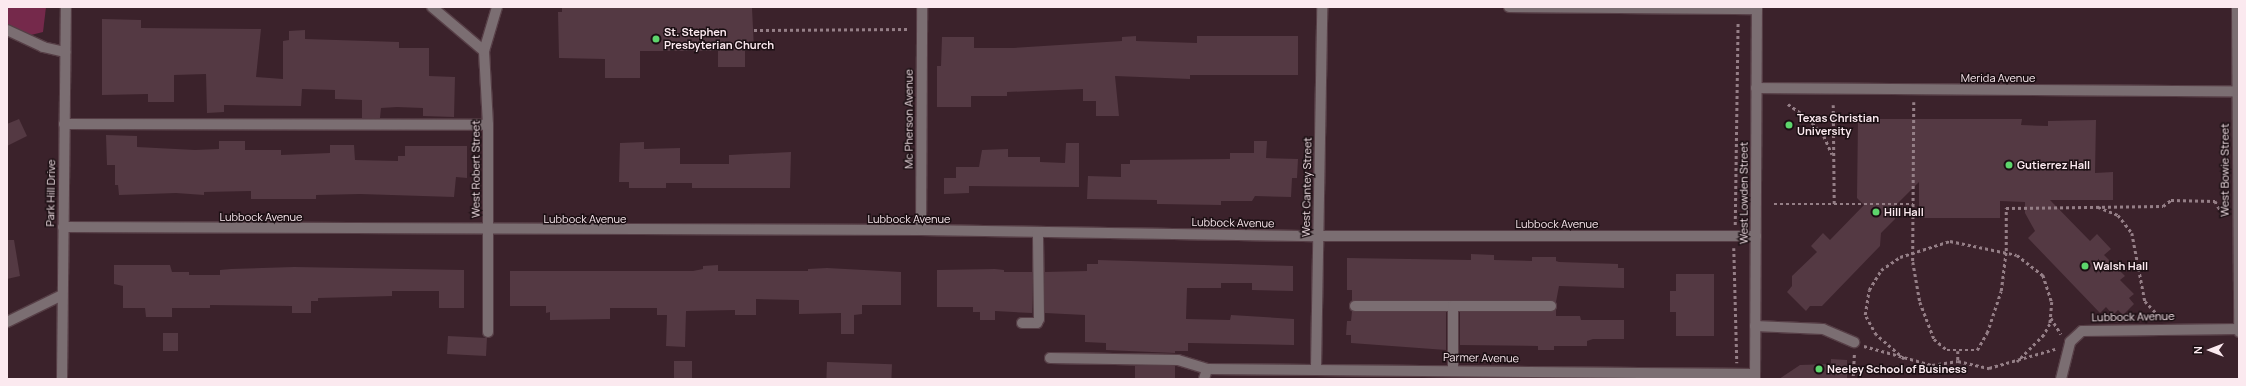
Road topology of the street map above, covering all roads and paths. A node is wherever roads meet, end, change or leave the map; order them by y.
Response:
1 (66, 7) edge
2 (432, 7) edge
3 (497, 7) edge
4 (922, 7) edge
5 (1322, 7) edge
6 (1509, 7) edge
7 (2237, 7) edge
8 (1738, 8) junction
9 (1757, 8) edge
10 (922, 29) junction
11 (7, 30) edge
12 (754, 30) dead end
13 (484, 51) junction
14 (65, 52) junction
15 (1756, 88) junction
16 (1914, 89) junction
17 (2238, 91) edge
18 (1788, 104) dead end
19 (1833, 105) dead end
20 (64, 124) junction
21 (488, 125) junction
22 (2238, 152) edge
23 (1833, 156) junction
24 (1774, 204) dead end
25 (1834, 204) junction
26 (1913, 204) junction
27 (2096, 206) junction
28 (2238, 210) edge
29 (2221, 211) dead end
30 (63, 227) junction
31 (921, 230) junction
32 (488, 231) junction
33 (1038, 232) junction
34 (1318, 236) junction
35 (1734, 236) junction
36 (1756, 236) junction
37 (2238, 241) edge
38 (2006, 251) junction
39 (1913, 253) junction
40 (62, 295) junction
41 (1355, 306) dead end
42 (1453, 306) junction
43 (1551, 306) dead end
44 (2050, 316) junction
45 (7, 322) edge
46 (1022, 323) dead end
47 (1755, 326) junction
48 (2171, 328) junction
49 (2238, 330) edge
50 (488, 332) dead end
51 (2066, 341) junction
52 (1854, 342) junction
53 (1958, 351) junction
54 (1050, 358) dead end
55 (1904, 359) junction
56 (1958, 361) junction
57 (2017, 362) junction
58 (1316, 368) junction
59 (1207, 369) junction
60 (1453, 370) junction
61 (1485, 374) edge
62 (1739, 374) junction
63 (1754, 376) edge
64 (1853, 376) dead end
65 (62, 379) edge
66 (1204, 379) edge
67 (2061, 379) edge

1 - 14 street, Park Hill Drive
2 - 13 street
3 - 13 street, West Robert Street
4 - 10 street, Mc Pherson Avenue
5 - 34 street, West Cantey Street
6 - 8 street
7 - 17 street, West Bowie Street
8 - 9 street
8 - 35 path
9 - 15 street, West Lowden Street
10 - 12 path
10 - 31 street, Mc Pherson Avenue
11 - 14 street
13 - 21 street, West Robert Street
14 - 20 street, Park Hill Drive
15 - 16 street, Merida Avenue
15 - 36 street, West Lowden Street
16 - 17 street, Merida Avenue
16 - 26 path
17 - 22 street, West Bowie Street
18 - 23 path
19 - 23 path
20 - 21 street
20 - 30 street, Park Hill Drive
21 - 32 street, West Robert Street
22 - 28 street, West Bowie Street
23 - 25 path
24 - 25 path
25 - 26 path
26 - 39 path
27 - 29 path
27 - 38 path
27 - 48 path
28 - 37 street, West Bowie Street
30 - 32 street, Lubbock Avenue
30 - 40 street, Park Hill Drive
31 - 32 street, Lubbock Avenue
31 - 33 street, Lubbock Avenue
32 - 50 street, West Robert Street
33 - 34 street, Lubbock Avenue
33 - 46 street
34 - 35 street, Lubbock Avenue
34 - 58 street, West Cantey Street
35 - 36 street, Lubbock Avenue
35 - 62 path
36 - 47 street, West Lowden Street
37 - 49 street, West Bowie Street
38 - 39 path
38 - 44 path
38 - 53 path
39 - 53 path
39 - 55 path
40 - 45 street
40 - 65 street, Park Hill Drive
41 - 42 street
42 - 43 street
42 - 60 street
44 - 51 path
44 - 57 path
47 - 52 street
47 - 63 street, West Lowden Street
48 - 49 street, Lubbock Avenue
48 - 51 street, Lubbock Avenue
51 - 57 path
51 - 67 street
52 - 55 path
52 - 64 path
53 - 56 path
54 - 59 street, Parmer Avenue
55 - 56 path
56 - 57 path
58 - 59 street, Parmer Avenue
58 - 60 street, Parmer Avenue
59 - 66 street
60 - 61 street, Parmer Avenue
61 - 62 street, Parmer Avenue
62 - 63 street, Parmer Avenue

